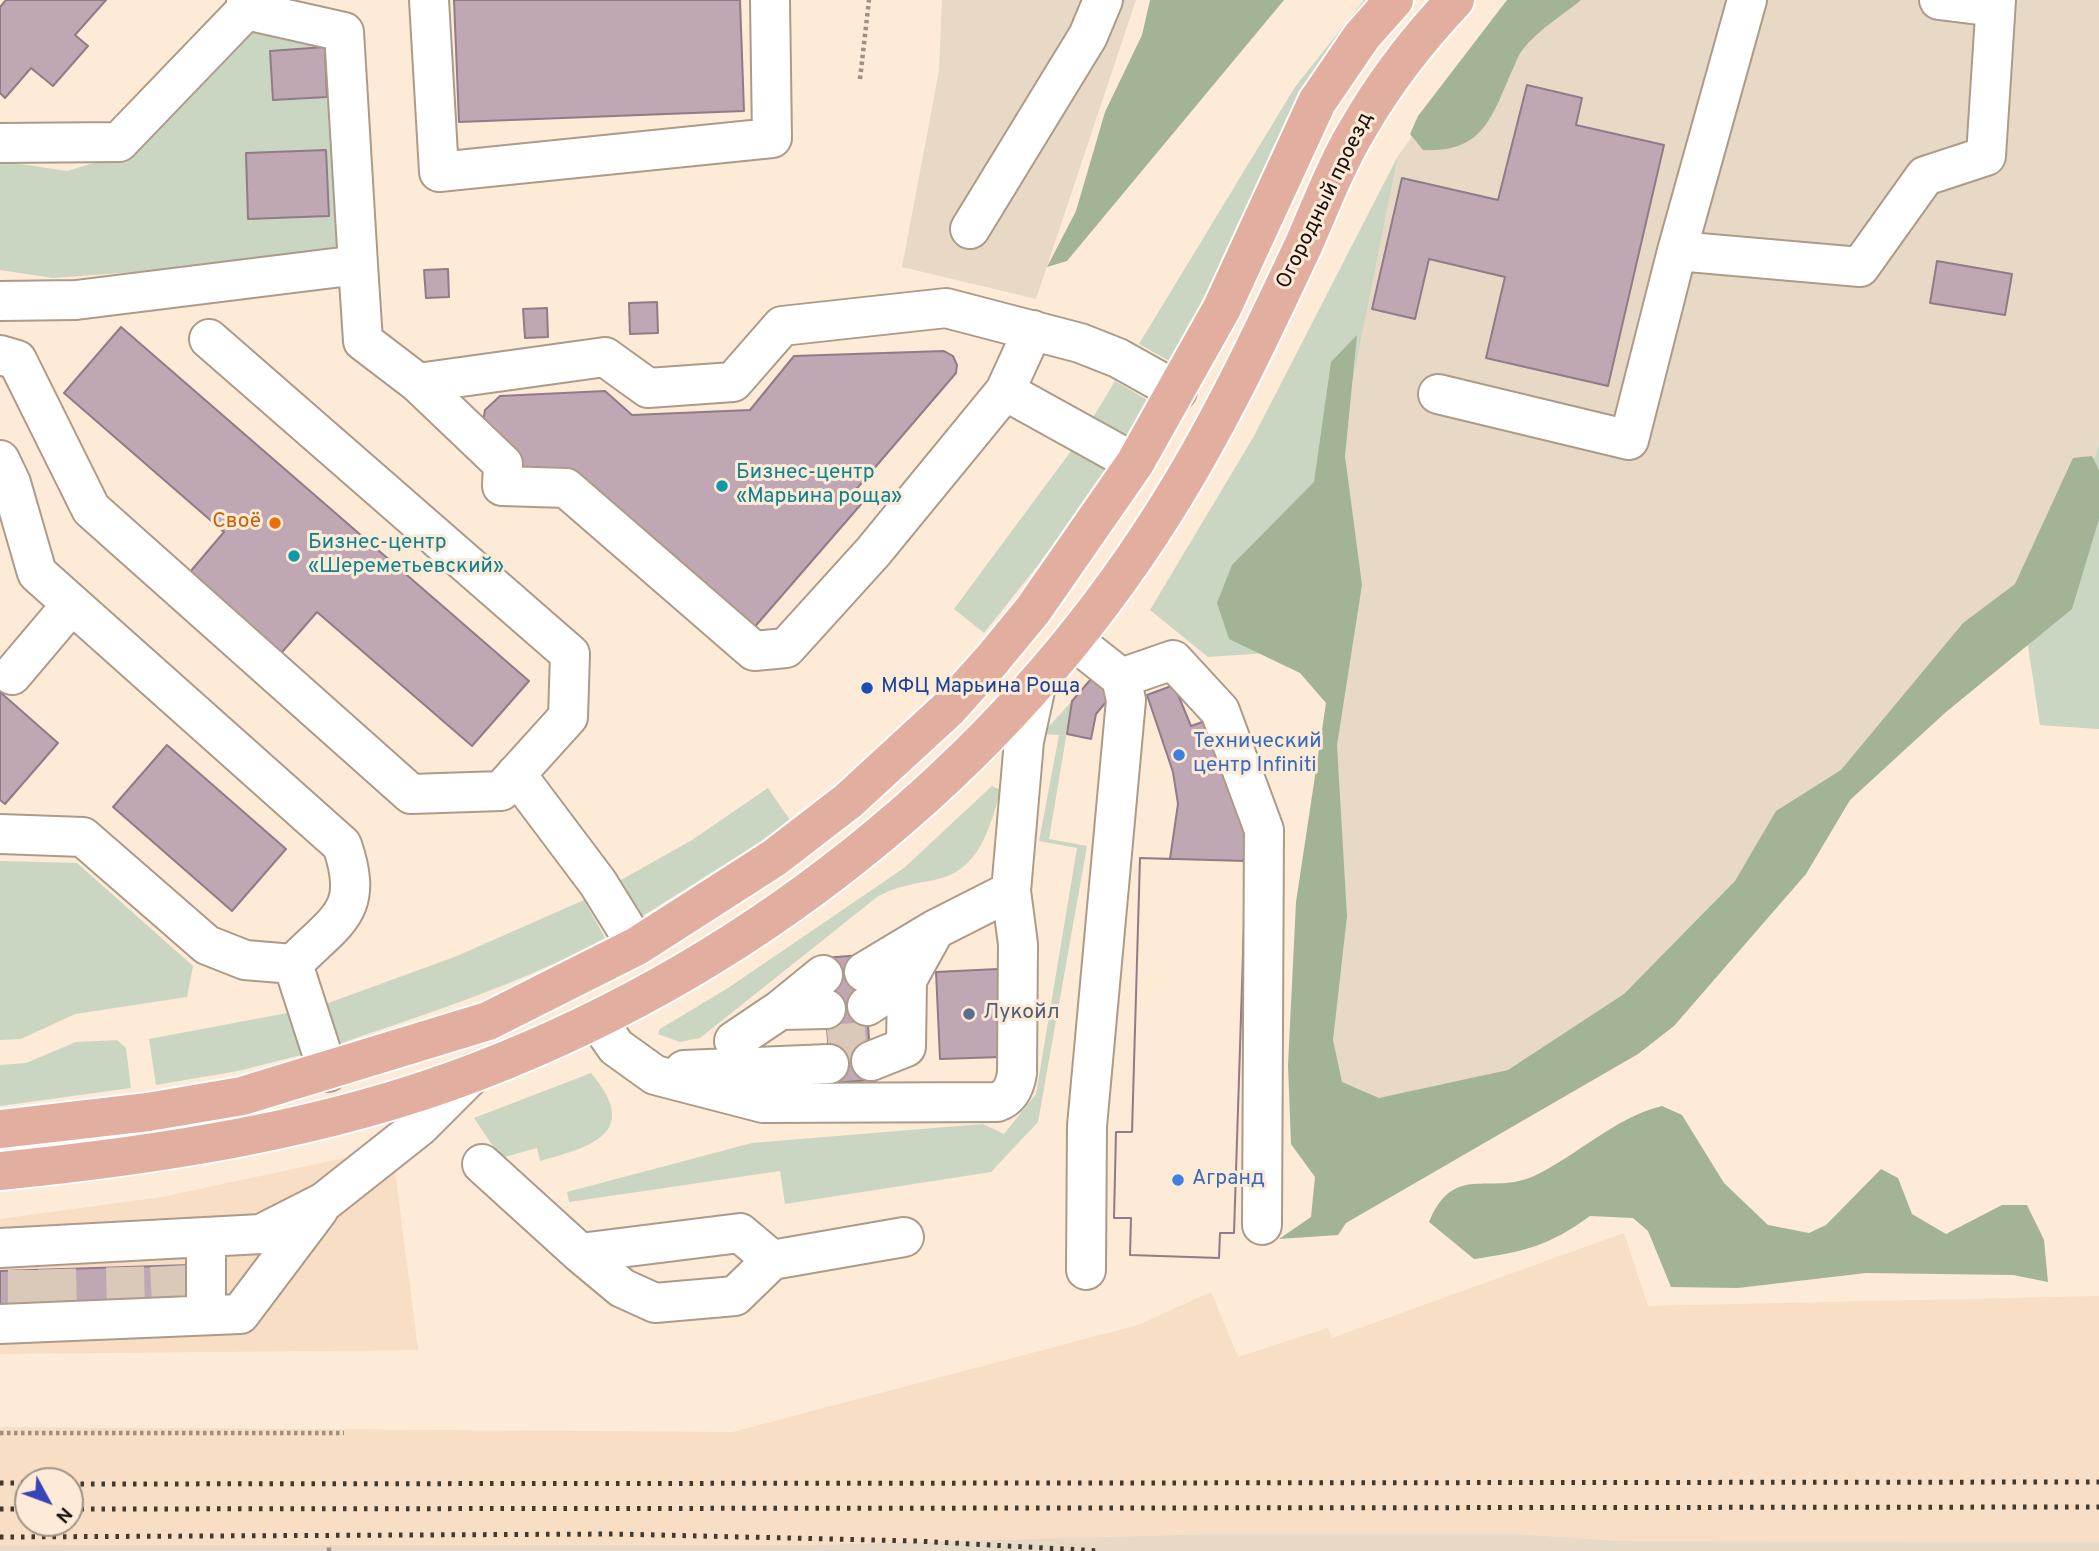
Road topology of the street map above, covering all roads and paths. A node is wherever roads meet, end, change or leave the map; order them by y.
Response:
1 (317, 0) edge
2 (429, 0) edge
3 (770, 0) edge
4 (869, 0) edge
5 (1103, 0) edge
6 (1394, 0) edge
7 (1455, 0) edge
8 (1747, 0) edge
9 (1939, 0) edge
10 (1997, 2) edge
11 (246, 5) edge
12 (344, 32) junction
13 (860, 79) dead end
14 (0, 143) edge
15 (970, 229) dead end
16 (1678, 251) junction
17 (358, 265) junction
18 (0, 301) edge
19 (1033, 330) junction
20 (209, 339) dead end
21 (0, 355) edge
22 (418, 383) junction
23 (1005, 391) junction
24 (1177, 391) junction
25 (1438, 394) dead end
26 (1135, 463) junction
27 (4, 480) edge
28 (72, 604) junction
29 (1073, 640) junction
30 (12, 675) dead end
31 (1144, 678) junction
32 (1036, 686) junction
33 (516, 774) junction
34 (0, 834) edge
35 (1011, 891) junction
36 (934, 930) junction
37 (638, 946) junction
38 (293, 964) junction
39 (907, 980) junction
40 (868, 1020) junction
41 (598, 1021) junction
42 (826, 1023) junction
43 (734, 1041) junction
44 (328, 1072) junction
45 (669, 1072) junction
46 (473, 1073) junction
47 (0, 1129) edge
48 (482, 1164) dead end
49 (0, 1171) edge
50 (324, 1202) junction
51 (1262, 1225) dead end
52 (206, 1237) junction
53 (904, 1237) dead end
54 (580, 1253) junction
55 (34, 1256) edge
56 (772, 1260) junction
57 (1086, 1270) dead end
58 (157, 1312) junction
59 (34, 1317) edge
60 (0, 1433) edge
61 (344, 1433) dead end

1 - 12 lane
2 - 3 lane
4 - 13 path
5 - 15 lane
6 - 24 main road
7 - 29 main road, Огородный проезд
8 - 16 lane
9 - 10 lane
10 - 16 lane
11 - 12 lane
11 - 14 lane
12 - 17 lane
16 - 25 lane
17 - 18 lane
17 - 22 lane
19 - 22 lane
19 - 23 lane
19 - 24 lane
20 - 33 lane
21 - 33 lane
22 - 23 lane
23 - 26 lane
24 - 26 main road
26 - 37 main road
27 - 28 lane
28 - 30 lane
28 - 38 lane
29 - 31 lane
29 - 32 main road, Огородный проезд
31 - 51 lane
31 - 57 lane
32 - 35 lane
32 - 41 main road, Огородный проезд
33 - 37 lane
34 - 38 lane
35 - 36 lane
35 - 45 lane
36 - 39 lane
36 - 40 lane
37 - 44 main road
38 - 44 lane
39 - 40 lane
39 - 40 lane
41 - 45 lane
41 - 46 main road, Огородный проезд
42 - 43 lane
42 - 43 lane
42 - 45 lane
43 - 45 lane
44 - 47 main road
46 - 49 main road, Огородный проезд
46 - 50 lane
48 - 54 lane
50 - 52 lane
50 - 58 lane
52 - 55 lane
52 - 58 lane
53 - 56 lane
54 - 56 lane
54 - 56 lane
58 - 59 lane
60 - 61 path

